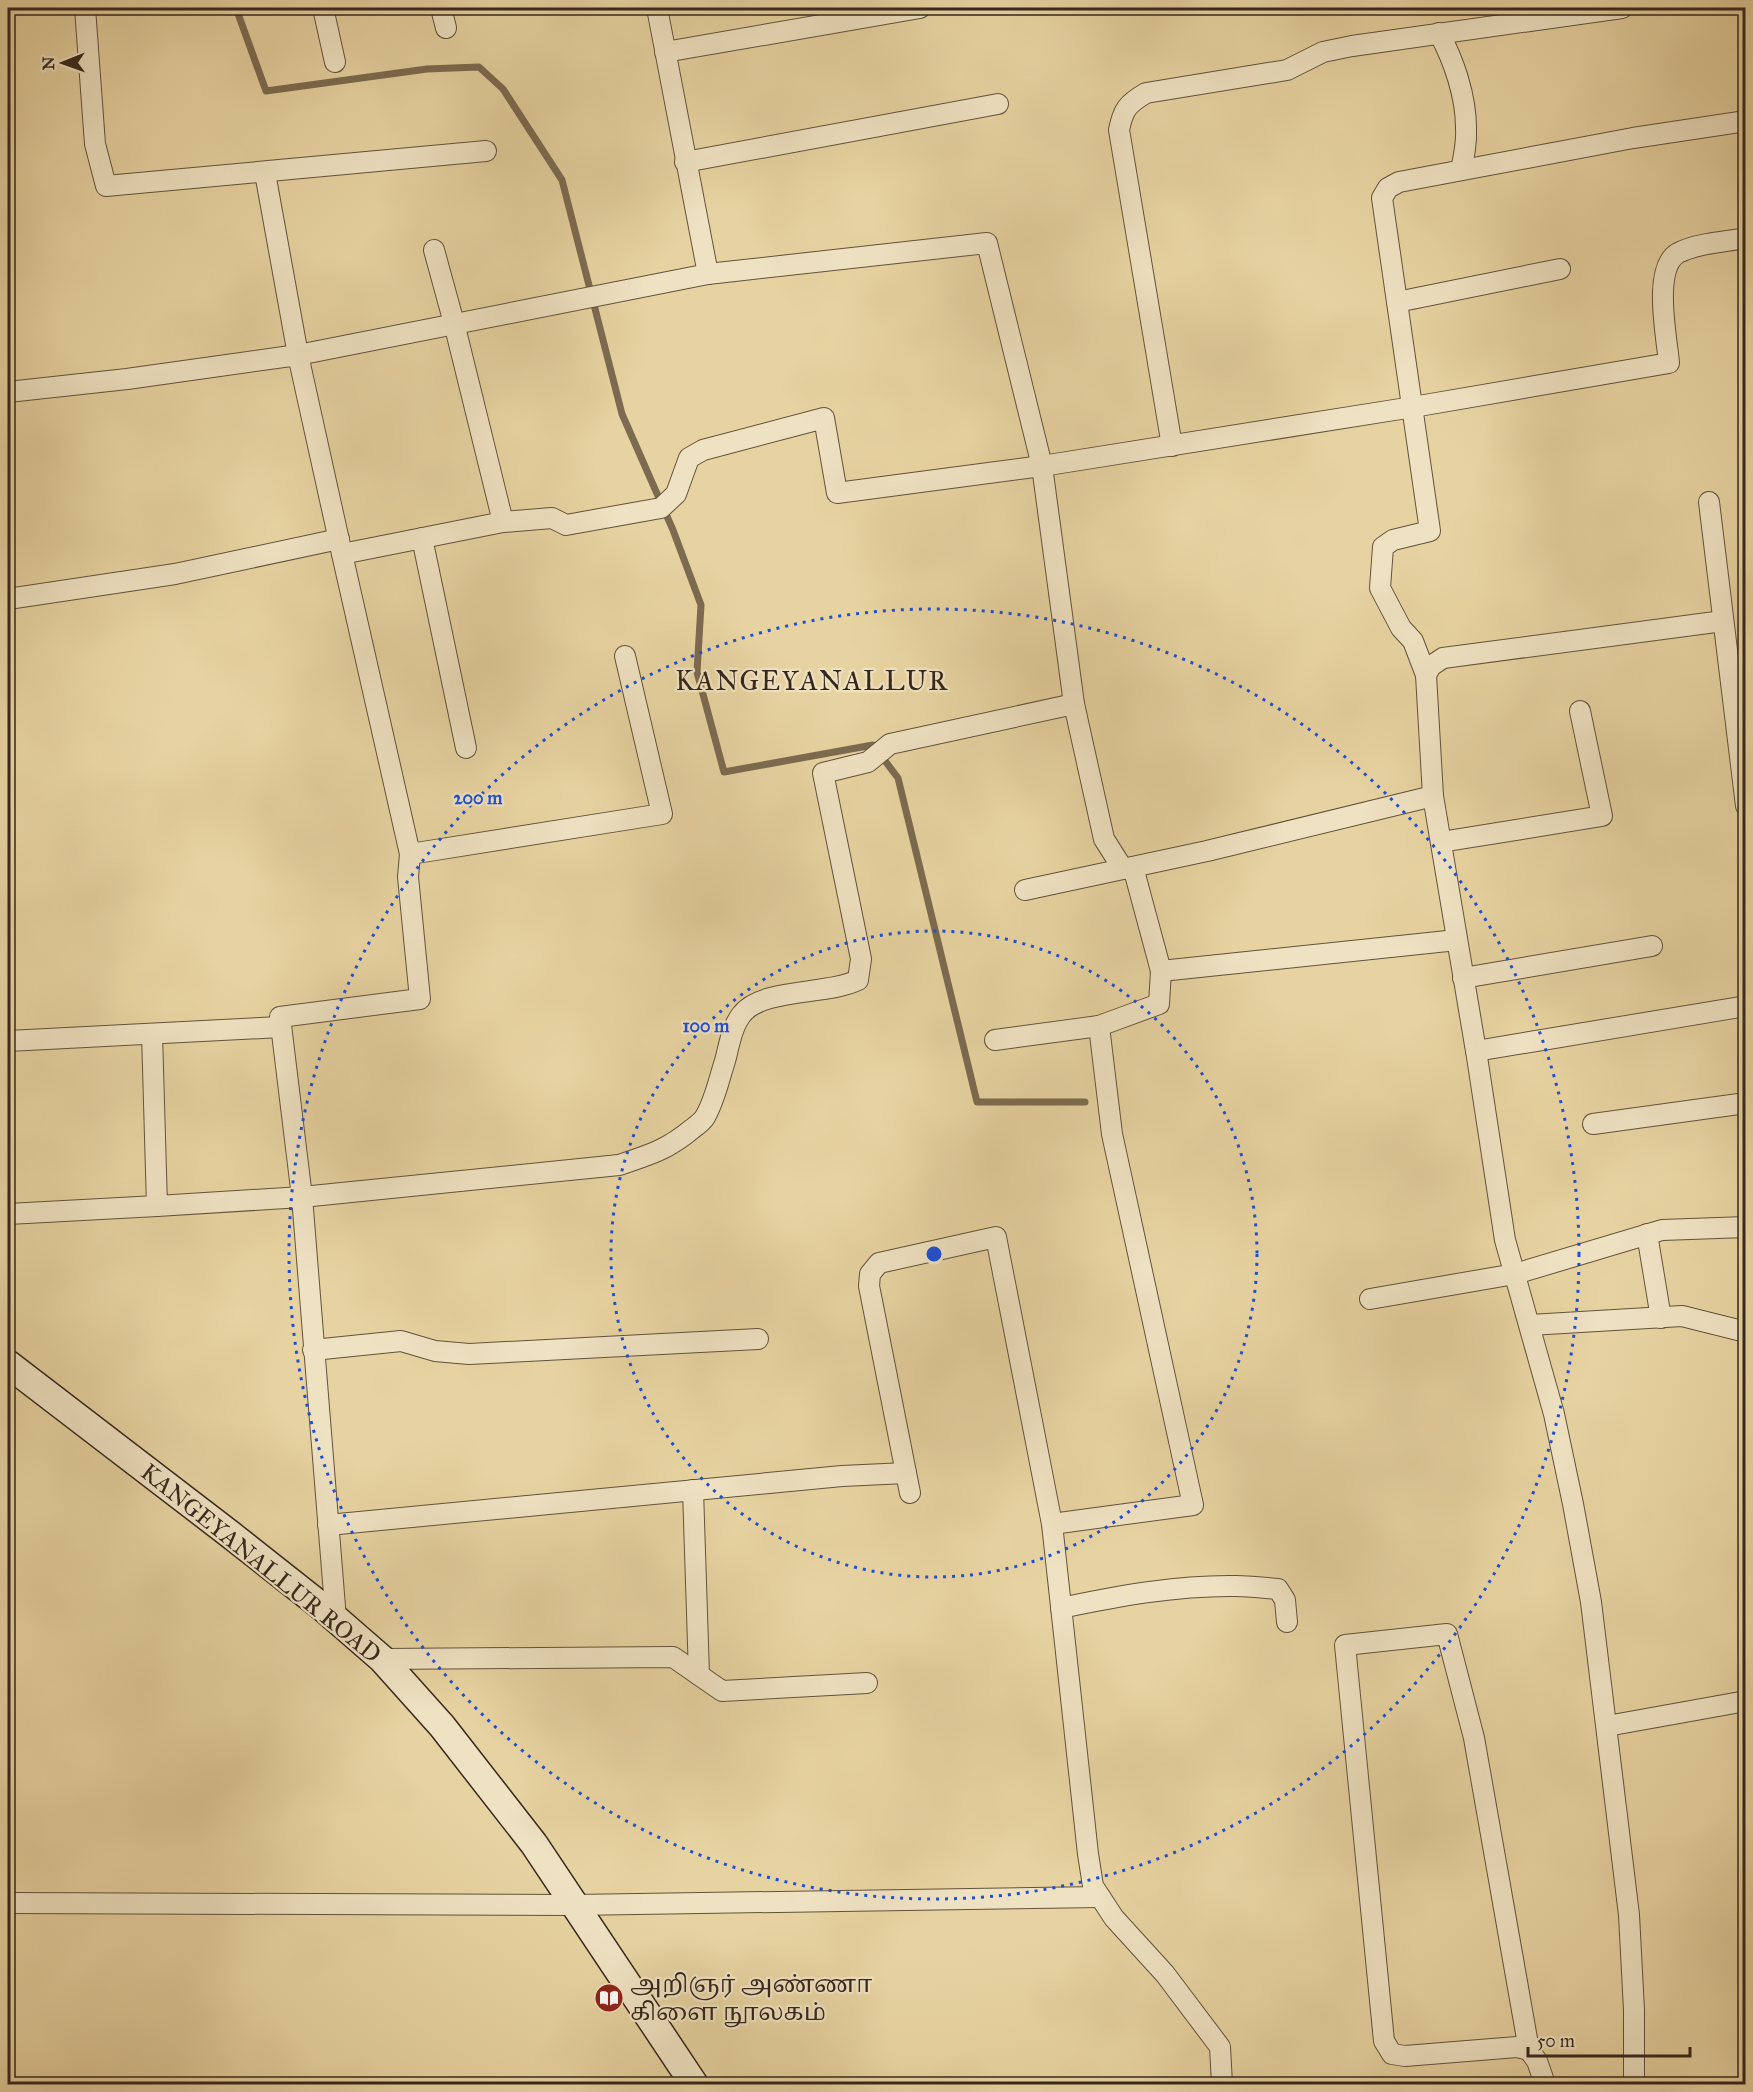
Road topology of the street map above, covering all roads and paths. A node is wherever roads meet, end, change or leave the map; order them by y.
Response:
1 (85, 8) edge
2 (323, 8) edge
3 (441, 8) edge
4 (657, 8) edge
5 (920, 8) edge
6 (1622, 8) edge
7 (1505, 16) edge
8 (446, 28) dead end
9 (1439, 33) junction
10 (665, 52) junction
11 (335, 62) dead end
12 (998, 104) dead end
13 (1746, 121) edge
14 (486, 151) dead end
15 (685, 162) junction
16 (1461, 170) junction
17 (265, 172) junction
18 (1746, 238) edge
19 (434, 250) dead end
20 (1560, 269) dead end
21 (708, 274) junction
22 (1397, 302) junction
23 (454, 323) junction
24 (298, 355) junction
25 (8, 392) edge
26 (1413, 407) junction
27 (1172, 446) junction
28 (1042, 466) junction
29 (1709, 502) dead end
30 (503, 522) junction
31 (422, 538) junction
32 (340, 546) junction
33 (8, 599) edge
34 (1723, 621) junction
35 (625, 656) dead end
36 (1426, 675) junction
37 (1074, 704) junction
38 (1740, 710) edge
39 (1580, 711) dead end
40 (466, 748) dead end
41 (1433, 796) junction
42 (1746, 806) edge
43 (1441, 842) junction
44 (410, 854) junction
45 (1128, 868) junction
46 (1025, 890) dead end
47 (1457, 940) junction
48 (1652, 946) dead end
49 (1161, 971) junction
50 (1463, 978) junction
51 (1746, 1006) edge
52 (1100, 1026) junction
53 (281, 1027) junction
54 (153, 1034) junction
55 (995, 1040) dead end
56 (8, 1041) edge
57 (1476, 1050) junction
58 (1746, 1103) edge
59 (1593, 1124) dead end
60 (302, 1197) junction
61 (157, 1206) junction
62 (8, 1215) edge
63 (1746, 1227) edge
64 (1647, 1234) junction
65 (1515, 1274) junction
66 (1370, 1299) dead end
67 (1661, 1318) junction
68 (1530, 1325) junction
69 (1746, 1332) edge
70 (758, 1339) dead end
71 (313, 1350) junction
72 (8, 1364) edge
73 (906, 1473) junction
74 (693, 1490) junction
75 (910, 1493) dead end
76 (1052, 1524) junction
77 (328, 1525) junction
78 (1061, 1608) junction
79 (336, 1619) junction
80 (1287, 1622) dead end
81 (382, 1659) junction
82 (699, 1675) junction
83 (867, 1683) dead end
84 (1746, 1701) edge
85 (1607, 1726) junction
86 (1100, 1897) junction
87 (8, 1903) edge
88 (574, 1905) junction
89 (1529, 2050) junction
90 (694, 2085) edge
91 (1222, 2085) edge
92 (1545, 2085) edge
93 (1634, 2085) edge

1 - 17 street
2 - 11 street
3 - 8 street
4 - 10 street
5 - 10 street
6 - 7 street
7 - 9 street
9 - 16 street
9 - 27 street
10 - 15 street
12 - 15 street
13 - 16 street
14 - 17 street
15 - 21 street
16 - 22 street
17 - 24 street
18 - 26 street
19 - 23 street
20 - 22 street
21 - 23 street
21 - 28 street
22 - 26 street
23 - 24 street
23 - 30 street
24 - 25 street
24 - 32 street
26 - 27 street
26 - 36 street
27 - 28 street
28 - 30 street
28 - 37 street
29 - 34 street
30 - 31 street
31 - 32 street
31 - 40 street
32 - 33 street
32 - 44 street
34 - 36 street
34 - 38 street
35 - 44 street
36 - 41 street
37 - 45 street
37 - 60 street
38 - 42 street
39 - 43 street
41 - 43 street
41 - 45 street
43 - 47 street
44 - 53 street
45 - 46 street
45 - 49 street
47 - 49 street
47 - 50 street
48 - 50 street
49 - 52 street
50 - 57 street
51 - 57 street
52 - 55 street
52 - 76 street
53 - 54 street
53 - 60 street
54 - 56 street
54 - 61 street
57 - 65 street
58 - 59 street
60 - 61 street
60 - 71 street
61 - 62 street
63 - 64 street
64 - 65 street
64 - 67 street
65 - 66 street
65 - 68 street
67 - 68 street
67 - 69 street
68 - 85 street
70 - 71 street
71 - 77 street
72 - 79 street, KANGEYANALLUR ROAD
73 - 74 street
73 - 75 street
73 - 76 street
74 - 77 street
74 - 82 street
76 - 78 street
77 - 79 street
78 - 80 street
78 - 86 street
79 - 81 street, KANGEYANALLUR ROAD
81 - 82 street
81 - 88 street, KANGEYANALLUR ROAD
82 - 83 street
84 - 85 street
85 - 93 street
86 - 88 street
86 - 91 street
87 - 88 street
88 - 90 street, KANGEYANALLUR ROAD
89 - 89 street
89 - 92 street

